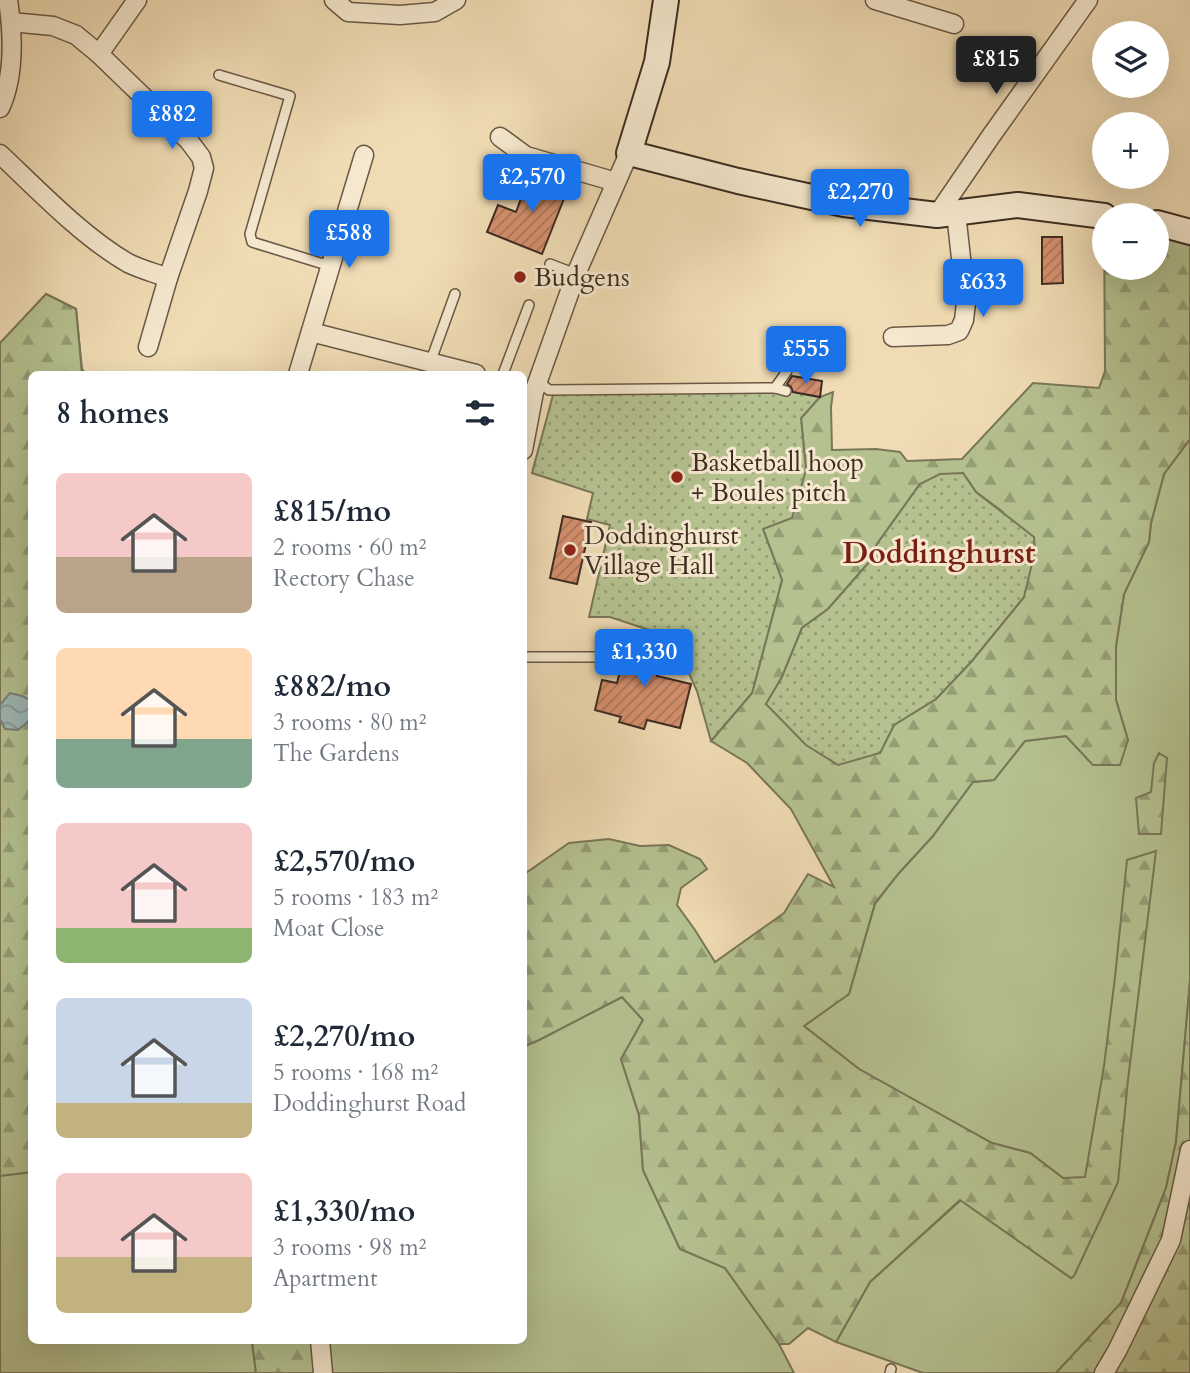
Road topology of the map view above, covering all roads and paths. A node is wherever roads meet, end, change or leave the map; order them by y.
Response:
1 (8, 0) edge
2 (137, 0) edge
3 (334, 0) edge
4 (456, 0) edge
5 (666, 0) edge
6 (874, 0) edge
7 (1088, 0) edge
8 (904, 4) edge
9 (11, 22) junction
10 (954, 24) dead end
11 (99, 54) junction
12 (219, 75) dead end
13 (0, 108) edge
14 (500, 137) dead end
15 (629, 153) junction
16 (0, 155) edge
17 (364, 155) dead end
18 (616, 182) junction
19 (947, 214) junction
20 (1092, 214) edge
21 (1169, 226) edge
22 (1190, 232) edge
23 (550, 264) dead end
24 (330, 266) junction
25 (576, 274) junction
26 (168, 278) junction
27 (455, 293) dead end
28 (529, 305) dead end
29 (311, 332) junction
30 (893, 337) dead end
31 (148, 347) dead end
32 (430, 363) junction
33 (300, 371) edge
34 (463, 371) edge
35 (504, 371) edge
36 (787, 371) dead end
37 (532, 387) edge
38 (775, 388) junction
39 (786, 391) dead end
40 (527, 422) edge
41 (527, 657) edge
42 (608, 657) dead end
43 (1190, 1150) edge
44 (320, 1344) edge
45 (323, 1373) edge
46 (1104, 1373) edge

1 - 9 street
2 - 11 street
3 - 4 street
5 - 15 street
6 - 8 street
7 - 19 street
8 - 10 street
9 - 11 street
9 - 13 street
11 - 26 street
12 - 24 lane
14 - 18 street
15 - 18 street
15 - 19 street
16 - 26 street
17 - 24 street
18 - 25 street
19 - 20 street
19 - 30 street
21 - 22 street
23 - 25 lane
24 - 29 street
25 - 37 street
26 - 31 street
27 - 32 lane
28 - 35 lane
29 - 32 street
29 - 33 street
32 - 34 street
36 - 38 lane
37 - 38 lane
37 - 40 street
38 - 39 lane
41 - 42 lane
43 - 46 street
44 - 45 street

